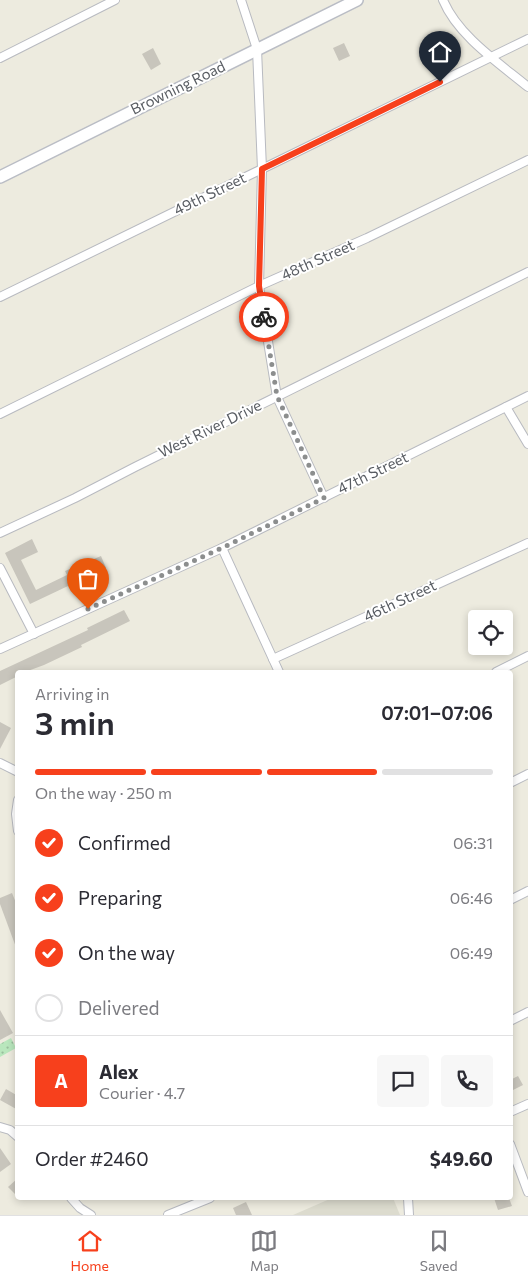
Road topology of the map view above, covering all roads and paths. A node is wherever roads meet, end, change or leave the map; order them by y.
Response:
1 (115, 0) edge
2 (241, 0) edge
3 (357, 0) edge
4 (442, 0) edge
5 (528, 39) edge
6 (257, 49) junction
7 (492, 56) junction
8 (0, 58) edge
9 (528, 88) edge
10 (528, 160) edge
11 (262, 169) junction
12 (0, 177) edge
13 (528, 272) edge
14 (259, 286) junction
15 (0, 297) edge
16 (277, 396) junction
17 (528, 396) edge
18 (506, 408) junction
19 (0, 414) edge
20 (528, 444) edge
21 (324, 498) junction
22 (0, 533) edge
23 (528, 543) edge
24 (222, 548) junction
25 (0, 568) edge
26 (34, 634) junction
27 (0, 649) edge
28 (528, 656) edge
29 (272, 659) junction
30 (278, 670) edge
31 (500, 670) edge
32 (0, 763) edge
33 (15, 770) edge
34 (528, 774) edge
35 (513, 782) edge
36 (528, 891) edge
37 (513, 898) edge
38 (528, 1012) edge
39 (513, 1020) edge
40 (528, 1104) edge
41 (513, 1111) edge
42 (0, 1127) edge
43 (15, 1134) edge
44 (513, 1152) edge
45 (528, 1192) edge
46 (73, 1200) edge
47 (205, 1200) edge
48 (408, 1200) edge
49 (91, 1215) edge
50 (168, 1215) edge
51 (409, 1215) edge

1 - 8 street
2 - 6 street
3 - 6 main road, Browning Road
4 - 7 street
5 - 7 street, 49th Street
6 - 11 street
6 - 12 main road, Browning Road
7 - 9 street
7 - 11 street, 49th Street
10 - 14 street, 48th Street
11 - 14 street
11 - 15 street, 49th Street
13 - 16 street, West River Drive
14 - 16 street
14 - 19 street, 48th Street
16 - 21 street
16 - 22 street, West River Drive
17 - 18 street, 47th Street
18 - 20 street
18 - 21 street, 47th Street
21 - 24 street, 47th Street
23 - 29 street, 46th Street
24 - 26 street, 47th Street
24 - 29 street
25 - 26 street
26 - 27 street, 47th Street
28 - 31 street
29 - 30 street
32 - 33 street
34 - 35 street
36 - 37 street
38 - 39 street
40 - 41 street
42 - 43 street
44 - 45 street
46 - 49 street
47 - 50 street
48 - 51 street

